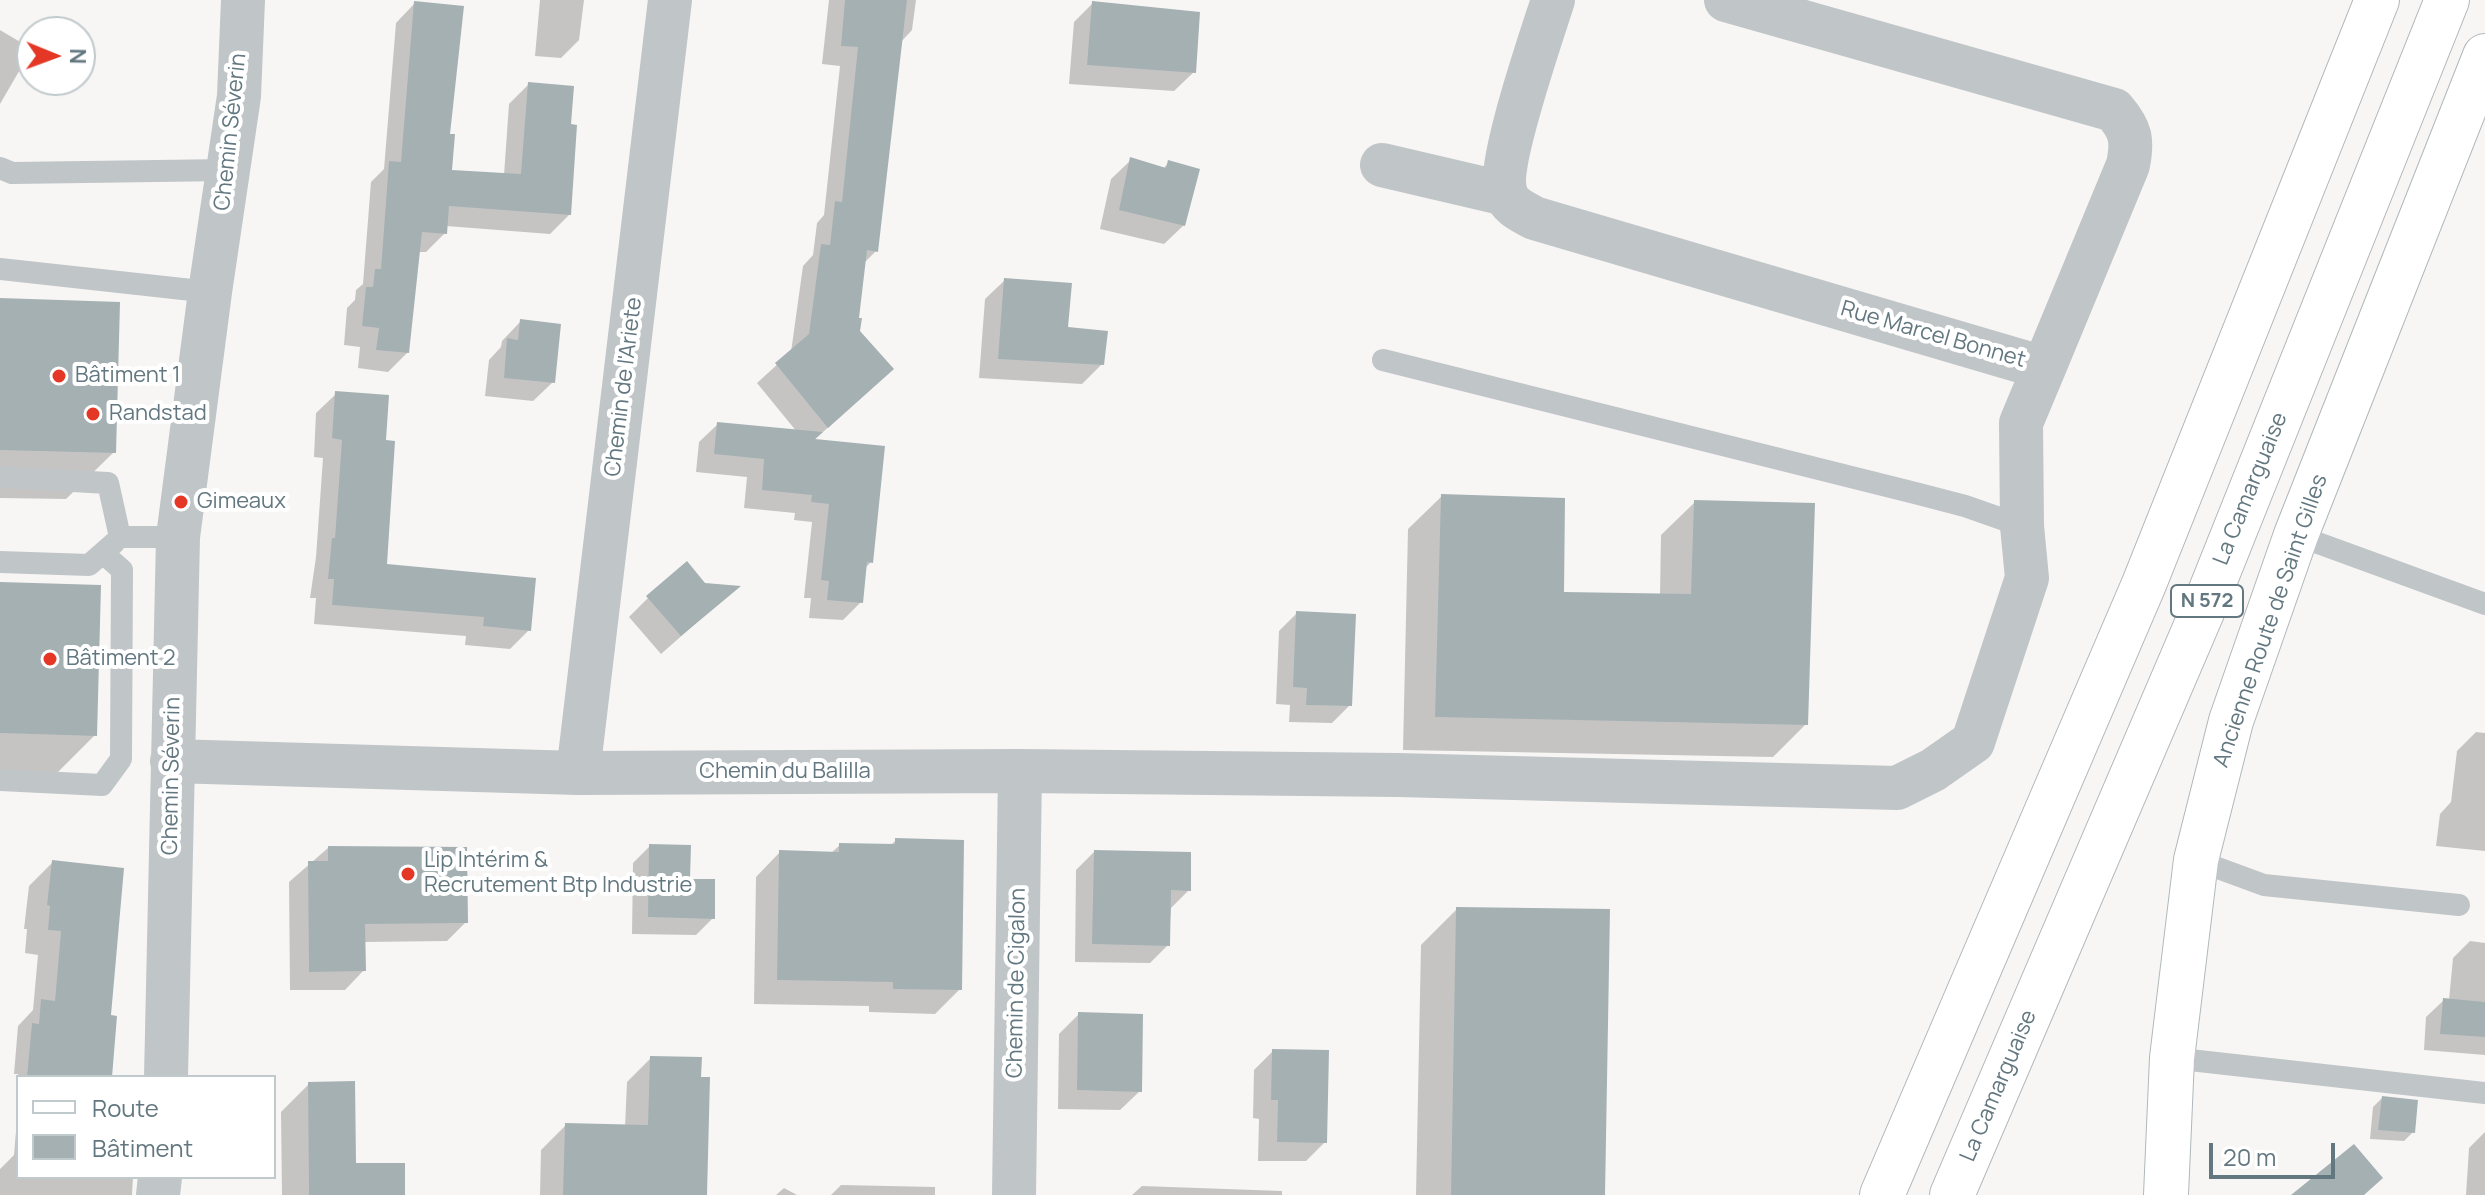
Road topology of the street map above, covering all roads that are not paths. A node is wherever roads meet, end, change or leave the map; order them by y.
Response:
1 (243, 0) edge
2 (670, 0) edge
3 (1553, 0) edge
4 (1726, 0) edge
5 (2377, 0) edge
6 (2447, 0) edge
7 (2485, 56) edge
8 (1382, 165) dead end
9 (0, 168) edge
10 (229, 170) junction
11 (1506, 194) junction
12 (0, 269) edge
13 (210, 292) junction
14 (1383, 360) dead end
15 (2044, 368) junction
16 (0, 477) edge
17 (2022, 526) junction
18 (2296, 535) junction
19 (120, 537) junction
20 (178, 537) junction
21 (103, 553) junction
22 (0, 562) edge
23 (2485, 604) edge
24 (172, 761) junction
25 (1020, 771) junction
26 (578, 773) junction
27 (0, 780) edge
28 (2196, 860) junction
29 (2459, 905) dead end
30 (2172, 1058) junction
31 (166, 1075) edge
32 (2485, 1093) edge
33 (1014, 1195) edge
34 (1882, 1195) edge
35 (1952, 1195) edge
36 (2166, 1195) edge

1 - 10 street, Chemin Séverin
2 - 26 street, Chemin de l'Ariete
3 - 11 street
4 - 15 street, Rue Marcel Bonnet
5 - 34 main road, N 572
6 - 35 main road, La Camarguaise / N 572
7 - 18 main road, Ancienne Route de Saint Gilles
8 - 11 street
9 - 10 lane
10 - 13 street, Chemin Séverin
11 - 15 street, Rue Marcel Bonnet
12 - 13 lane
13 - 20 street, Chemin Séverin
14 - 17 lane
15 - 17 street, Chemin du Balilla
16 - 19 lane
17 - 25 street, Chemin du Balilla
18 - 23 lane
18 - 28 main road, Ancienne Route de Saint Gilles
19 - 20 lane
19 - 21 lane
20 - 24 street, Chemin Séverin
21 - 22 lane
21 - 27 lane
24 - 26 street, Chemin du Balilla
24 - 31 street, Chemin Séverin
25 - 26 street, Chemin du Balilla
25 - 33 street, Chemin de Cigalon
28 - 29 lane
28 - 30 main road, Ancienne Route de Saint Gilles
30 - 32 lane
30 - 36 main road, Ancienne Route de Saint Gilles

